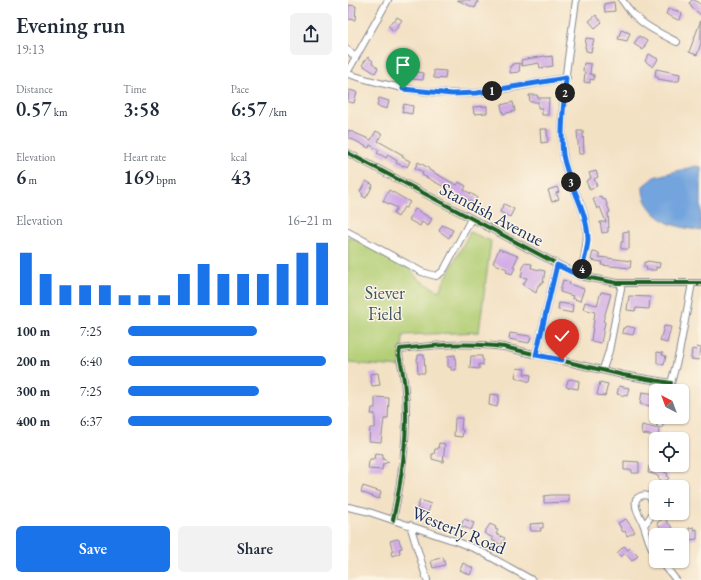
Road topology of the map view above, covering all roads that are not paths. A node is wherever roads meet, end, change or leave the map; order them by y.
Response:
1 (388, 0) edge
2 (576, 0) edge
3 (622, 0) edge
4 (677, 42) dead end
5 (348, 50) edge
6 (355, 57) junction
7 (348, 72) edge
8 (566, 78) junction
9 (348, 152) edge
10 (471, 219) junction
11 (348, 232) edge
12 (557, 265) junction
13 (580, 276) junction
14 (622, 283) junction
15 (692, 283) junction
16 (701, 283) edge
17 (536, 355) junction
18 (603, 370) junction
19 (671, 383) joint
20 (348, 508) edge
21 (393, 520) junction
22 (410, 525) junction
23 (644, 525) junction
24 (649, 541) edge
25 (667, 568) edge
26 (427, 580) edge
27 (532, 580) edge
28 (676, 580) edge

1 - 6 street
2 - 8 street
3 - 4 street
5 - 6 street
6 - 7 street
7 - 8 street
8 - 13 street
9 - 10 street, Standish Avenue
10 - 11 street
10 - 12 street, Standish Avenue
12 - 13 street, Standish Avenue
12 - 17 street
13 - 14 street, Standish Avenue
14 - 15 street, Standish Avenue
14 - 18 street
15 - 16 street, Standish Avenue
15 - 19 street
17 - 18 street
17 - 21 street
18 - 19 street
20 - 21 street, Westerly Road
21 - 22 street, Westerly Road
22 - 26 street
22 - 27 street, Westerly Road
23 - 23 street
23 - 24 street
25 - 28 street

